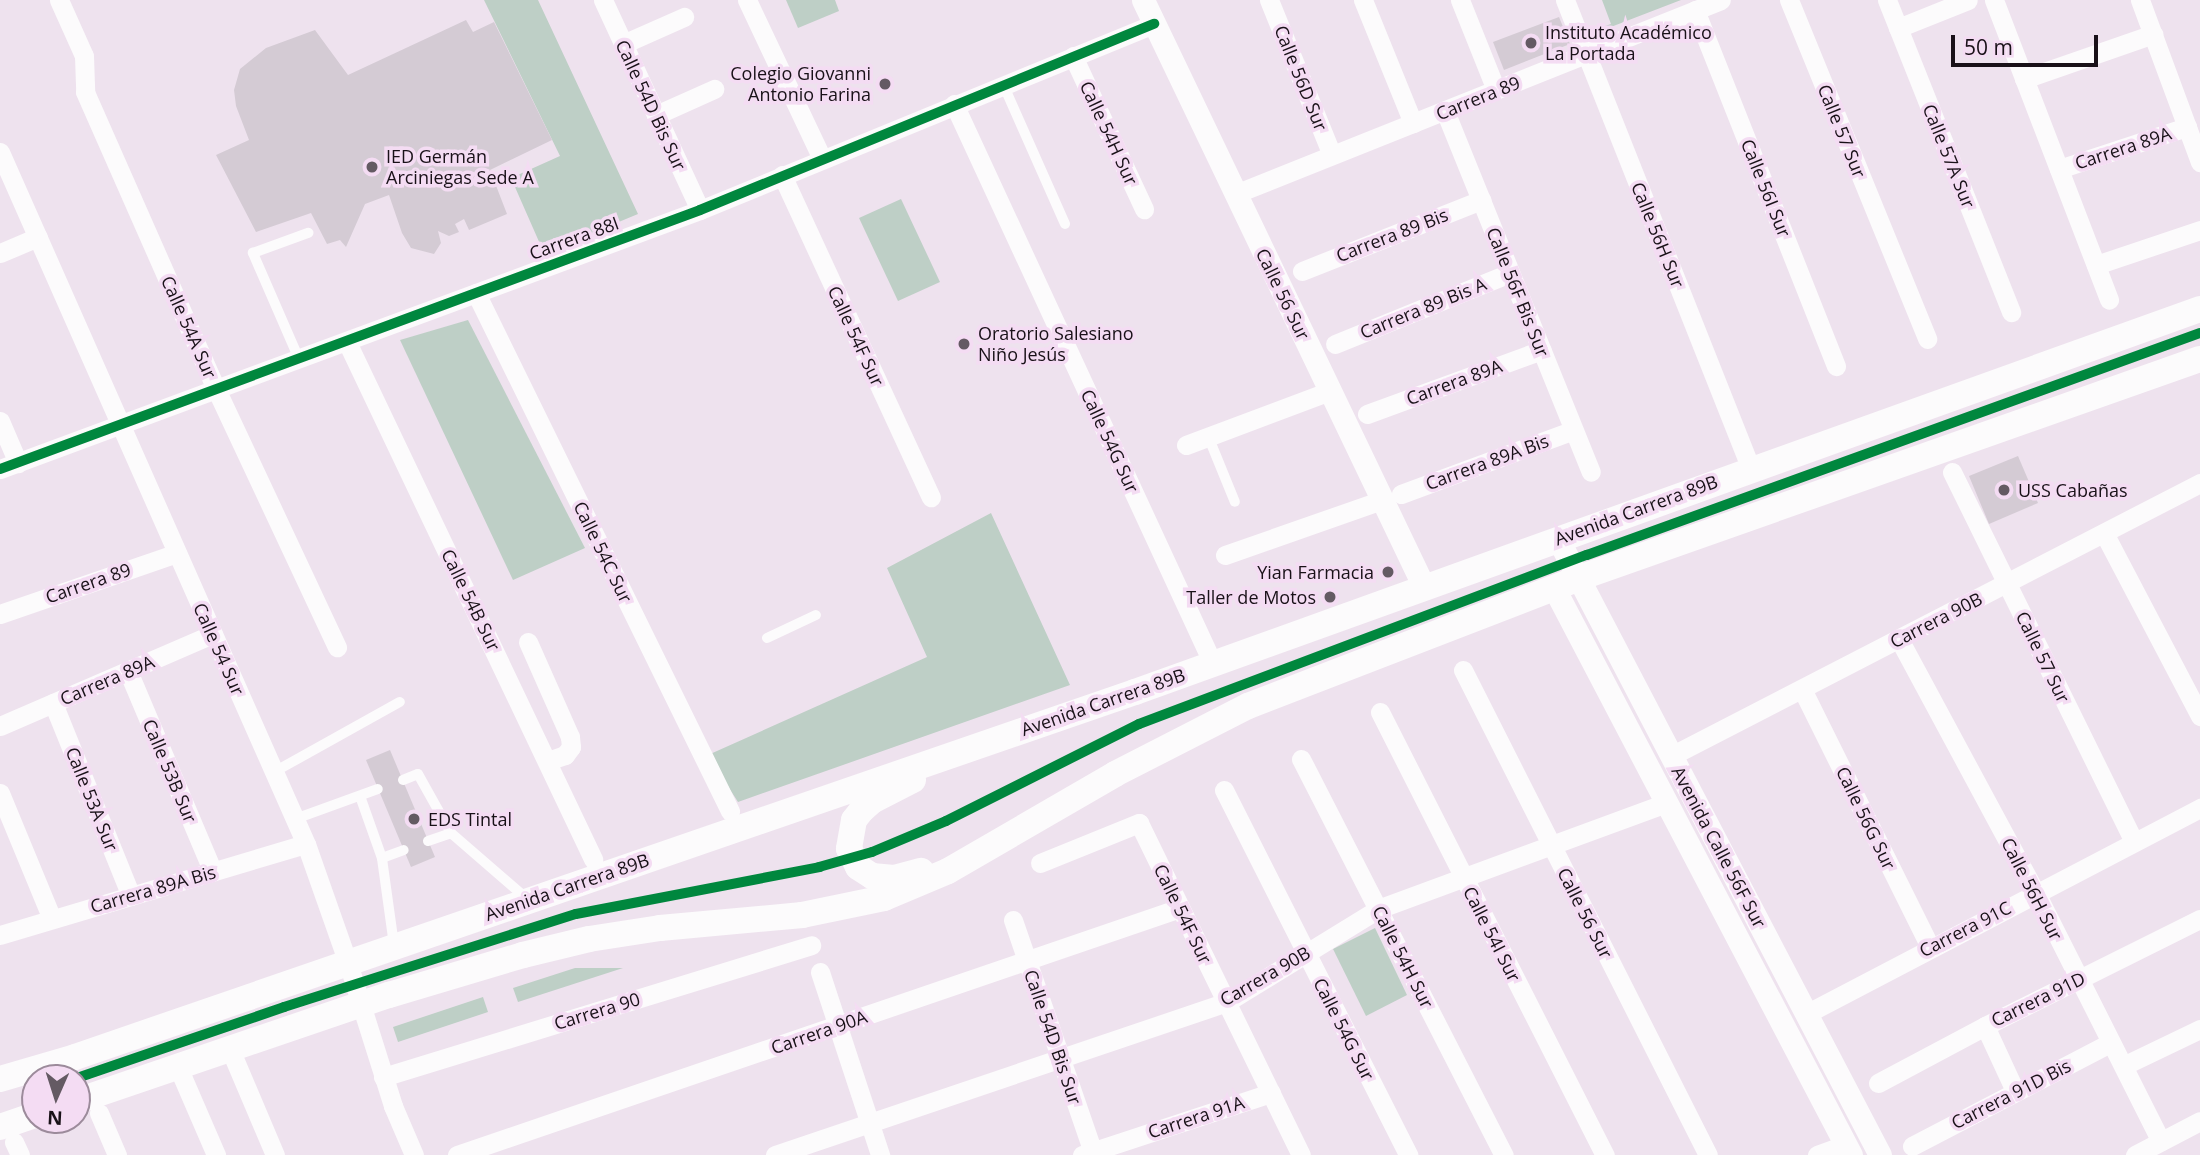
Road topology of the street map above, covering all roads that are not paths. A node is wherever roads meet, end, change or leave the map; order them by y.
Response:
1 (59, 0) edge
2 (603, 0) edge
3 (747, 0) edge
4 (1143, 0) edge
5 (1269, 0) edge
6 (1363, 0) edge
7 (1460, 0) edge
8 (1565, 0) edge
9 (1721, 0) edge
10 (1789, 0) edge
11 (1887, 0) edge
12 (1968, 0) edge
13 (1994, 0) edge
14 (2140, 0) edge
15 (1695, 10) junction
16 (684, 17) dead end
17 (1154, 24) junction
18 (1898, 28) junction
19 (2153, 34) junction
20 (623, 44) junction
21 (1587, 55) junction
22 (1073, 56) junction
23 (2024, 79) junction
24 (1003, 84) junction
25 (714, 89) dead end
26 (1496, 90) junction
27 (954, 104) junction
28 (1445, 111) junction
29 (656, 115) junction
30 (1413, 123) junction
31 (2187, 127) junction
32 (0, 152) edge
33 (1332, 155) junction
34 (822, 159) junction
35 (2200, 162) edge
36 (2059, 169) junction
37 (782, 175) junction
38 (1235, 194) junction
39 (1481, 200) junction
40 (1144, 209) dead end
41 (699, 210) junction
42 (1065, 224) dead end
43 (2200, 230) edge
44 (307, 233) dead end
45 (38, 237) junction
46 (0, 253) edge
47 (2096, 265) junction
48 (1302, 271) dead end
49 (1510, 273) junction
50 (476, 293) junction
51 (2109, 300) dead end
52 (2200, 309) edge
53 (2011, 312) dead end
54 (1927, 340) dead end
55 (347, 342) junction
56 (1335, 344) dead end
57 (1542, 350) junction
58 (2200, 359) edge
59 (300, 360) junction
60 (1836, 366) dead end
61 (217, 391) junction
62 (1330, 391) junction
63 (1367, 414) dead end
64 (0, 421) edge
65 (121, 426) junction
66 (1574, 430) junction
67 (1208, 436) junction
68 (1186, 445) dead end
69 (9, 466) edge
70 (1751, 469) junction
71 (1591, 472) dead end
72 (1952, 472) dead end
73 (2199, 486) edge
74 (931, 497) dead end
75 (1392, 497) junction
76 (1235, 502) dead end
77 (2105, 533) junction
78 (1558, 539) junction
79 (177, 552) junction
80 (1225, 555) dead end
81 (1579, 579) junction
82 (2007, 583) junction
83 (1424, 587) junction
84 (1553, 588) junction
85 (0, 614) edge
86 (816, 615) dead end
87 (213, 634) junction
88 (767, 638) dead end
89 (1899, 639) junction
90 (528, 642) dead end
91 (337, 648) dead end
92 (1213, 664) junction
93 (1463, 670) dead end
94 (128, 671) junction
95 (1802, 689) junction
96 (400, 702) dead end
97 (53, 703) junction
98 (1380, 712) dead end
99 (2200, 716) edge
100 (0, 726) edge
101 (989, 740) junction
102 (1671, 756) junction
103 (1301, 759) dead end
104 (548, 761) junction
105 (274, 772) junction
106 (403, 780) dead end
107 (378, 789) dead end
108 (1224, 790) dead end
109 (0, 793) edge
110 (360, 796) junction
111 (1666, 803) junction
112 (2200, 808) edge
113 (730, 811) dead end
114 (295, 819) junction
115 (1020, 829) junction
116 (451, 833) junction
117 (428, 841) dead end
118 (2134, 842) junction
119 (306, 844) junction
120 (1552, 845) junction
121 (404, 850) dead end
122 (382, 858) junction
123 (593, 859) dead end
124 (1040, 863) dead end
125 (213, 872) junction
126 (1464, 877) junction
127 (2036, 893) junction
128 (131, 896) junction
129 (529, 900) junction
130 (1180, 908) junction
131 (1378, 909) junction
132 (52, 919) junction
133 (2200, 919) edge
134 (1013, 920) dead end
135 (0, 934) edge
136 (811, 945) dead end
137 (394, 947) junction
138 (1930, 947) junction
139 (1306, 953) junction
140 (1027, 961) junction
141 (348, 963) junction
142 (820, 972) dead end
143 (2078, 979) junction
144 (1227, 1002) junction
145 (360, 1004) junction
146 (1806, 1014) junction
147 (838, 1026) junction
148 (1985, 1026) junction
149 (2200, 1029) edge
150 (2110, 1043) junction
151 (230, 1049) junction
152 (1060, 1056) junction
153 (2124, 1065) junction
154 (178, 1067) junction
155 (383, 1077) junction
156 (0, 1079) edge
157 (1878, 1083) dead end
158 (2015, 1091) junction
159 (1271, 1093) junction
160 (91, 1106) edge
161 (91, 1112) edge
162 (2200, 1121) edge
163 (870, 1122) junction
164 (2161, 1141) junction
165 (1912, 1146) dead end
166 (1848, 1150) edge
167 (1089, 1154) edge
168 (117, 1155) edge
169 (216, 1155) edge
170 (275, 1155) edge
171 (414, 1155) edge
172 (457, 1155) edge
173 (775, 1155) edge
174 (880, 1155) edge
175 (1301, 1155) edge
176 (1408, 1155) edge
177 (1504, 1155) edge
178 (1605, 1155) edge
179 (1707, 1155) edge
180 (1817, 1155) edge
181 (1880, 1155) edge
182 (2135, 1155) edge

1 - 61 street, Calle 54A Sur
2 - 20 street, Calle 54D Bis Sur
3 - 34 street
4 - 17 street, Calle 56 Sur
5 - 33 street, Calle 56D Sur
6 - 30 street
7 - 26 street
8 - 21 street, Calle 56H Sur
9 - 15 street, Carrera 89
10 - 54 street, Calle 57 Sur
11 - 18 street, Calle 57A Sur
12 - 18 street
13 - 23 street
14 - 19 street
15 - 21 street, Carrera 89
15 - 60 street, Calle 56I Sur
16 - 20 street
17 - 22 street, Carrera 88I
17 - 38 street, Calle 56 Sur
18 - 53 street, Calle 57A Sur
19 - 23 street
19 - 31 street
20 - 29 street, Calle 54D Bis Sur
21 - 26 street, Carrera 89
21 - 70 street, Calle 56H Sur
22 - 24 street, Carrera 88I
22 - 40 street, Calle 54H Sur
23 - 36 street
24 - 27 street, Carrera 88I
24 - 42 lane
25 - 29 street
26 - 28 street, Carrera 89
27 - 34 street, Carrera 88I
27 - 92 street, Calle 54G Sur
28 - 30 street, Carrera 89
28 - 39 street, Calle 56F Bis Sur
29 - 41 street, Calle 54D Bis Sur
30 - 33 street, Carrera 89
31 - 35 street
31 - 36 street, Carrera 89A
32 - 45 street, Calle 54 Sur
33 - 38 street, Carrera 89
34 - 37 street, Carrera 88I
36 - 47 street
37 - 41 street, Carrera 88I
37 - 74 street, Calle 54F Sur
38 - 62 street, Calle 56 Sur
39 - 48 street, Carrera 89 Bis
39 - 49 street, Calle 56F Bis Sur
41 - 50 street, Carrera 88I
43 - 47 street
44 - 59 lane
45 - 46 street
45 - 65 street, Calle 54 Sur
47 - 51 street
49 - 56 street, Carrera 89 Bis A
49 - 57 street, Calle 56F Bis Sur
50 - 55 street, Carrera 88I
50 - 113 street, Calle 54C Sur
52 - 70 main road, Avenida Carrera 89B
55 - 59 street, Carrera 88I
55 - 104 street, Calle 54B Sur
57 - 63 street, Carrera 89A
57 - 66 street, Calle 56F Bis Sur
58 - 81 main road
59 - 61 street, Carrera 88I
61 - 65 street, Carrera 88I
61 - 91 street, Calle 54A Sur
62 - 67 street
62 - 75 street, Calle 56 Sur
64 - 69 street
65 - 69 street, Carrera 88I
65 - 79 street, Calle 54 Sur
66 - 71 street, Calle 56F Bis Sur
66 - 75 street, Carrera 89A Bis
67 - 68 street
67 - 76 lane
70 - 78 main road, Avenida Carrera 89B
72 - 82 street, Calle 57 Sur
73 - 77 street, Carrera 90B
75 - 80 street, Carrera 89A Bis
75 - 83 street, Calle 56 Sur
77 - 82 street, Carrera 90B
77 - 99 street
78 - 81 street, Avenida Calle 56F Sur
78 - 83 main road, Avenida Carrera 89B
79 - 85 street, Carrera 89
79 - 87 street, Calle 54 Sur
81 - 84 main road
81 - 102 street, Avenida Calle 56F Sur
82 - 89 street, Carrera 90B
82 - 118 street, Calle 57 Sur
83 - 92 main road, Avenida Carrera 89B
84 - 111 street, Avenida Calle 56F Sur
84 - 115 main road
86 - 88 lane
87 - 94 street, Carrera 89A
87 - 105 street, Calle 54 Sur
89 - 95 street, Carrera 90B
89 - 127 street, Calle 56H Sur
90 - 104 street
92 - 101 main road, Avenida Carrera 89B
93 - 120 street, Calle 56 Sur
94 - 97 street, Carrera 89A
94 - 125 street, Calle 53B Sur
95 - 102 street, Carrera 90B
95 - 138 street, Calle 56G Sur
96 - 105 lane
97 - 100 street, Carrera 89A
97 - 128 street, Calle 53A Sur
98 - 126 street, Calle 54I Sur
101 - 115 main road
101 - 129 main road, Avenida Carrera 89B
102 - 146 street, Avenida Calle 56F Sur
103 - 131 street, Calle 54H Sur
104 - 123 street, Calle 54B Sur
105 - 114 street, Calle 54 Sur
106 - 116 lane
107 - 110 lane
108 - 139 street, Calle 54G Sur
109 - 132 street
110 - 114 lane
110 - 122 lane
111 - 120 street, Carrera 90B
111 - 166 street, Avenida Calle 56F Sur
112 - 118 street, Carrera 91C
114 - 119 street, Calle 54 Sur
115 - 145 main road
116 - 117 lane
116 - 129 lane
118 - 127 street, Carrera 91C
119 - 125 street, Carrera 89A Bis
119 - 141 street, Calle 54 Sur
120 - 126 street, Carrera 90B
120 - 179 street, Calle 56 Sur
121 - 122 lane
122 - 137 lane
124 - 130 street, Calle 54F Sur
125 - 128 street, Carrera 89A Bis
126 - 131 street, Carrera 90B
126 - 178 street, Calle 54I Sur
127 - 138 street, Carrera 91C
127 - 143 street, Calle 56H Sur
128 - 132 street, Carrera 89A Bis
129 - 137 main road, Avenida Carrera 89B
130 - 140 street, Carrera 90A
130 - 144 street, Calle 54F Sur
131 - 139 street, Carrera 90B
131 - 177 street, Calle 54H Sur
132 - 135 street, Carrera 89A Bis
133 - 143 street, Carrera 91D
134 - 140 street, Calle 54D Bis Sur
136 - 155 street, Carrera 90
137 - 141 main road, Avenida Carrera 89B
138 - 146 street, Carrera 91C
139 - 144 street, Carrera 90B
139 - 176 street, Calle 54G Sur
140 - 147 street, Carrera 90A
140 - 152 street, Calle 54D Bis Sur
141 - 145 street, Calle 54 Sur
141 - 156 main road, Avenida Carrera 89B
142 - 147 street
143 - 148 street, Carrera 91D
143 - 150 street, Calle 56H Sur
144 - 152 street, Carrera 90B
144 - 159 street, Calle 54F Sur
145 - 151 main road
145 - 155 street, Calle 54 Sur
146 - 181 street, Avenida Calle 56F Sur
147 - 163 street
147 - 172 street, Carrera 90A
148 - 157 street, Carrera 91D
148 - 158 street
149 - 153 street
150 - 153 street, Calle 56H Sur
150 - 158 street, Carrera 91D Bis
151 - 154 main road
151 - 170 street
152 - 163 street, Carrera 90B
152 - 167 street, Calle 54D Bis Sur
153 - 164 street, Calle 56H Sur
154 - 160 main road
154 - 169 street
155 - 171 street, Calle 54 Sur
158 - 165 street, Carrera 91D Bis
159 - 167 street, Carrera 91A
159 - 175 street, Calle 54F Sur
161 - 168 street
162 - 164 street
163 - 173 street, Carrera 90B
163 - 174 street
164 - 182 street
166 - 180 street

